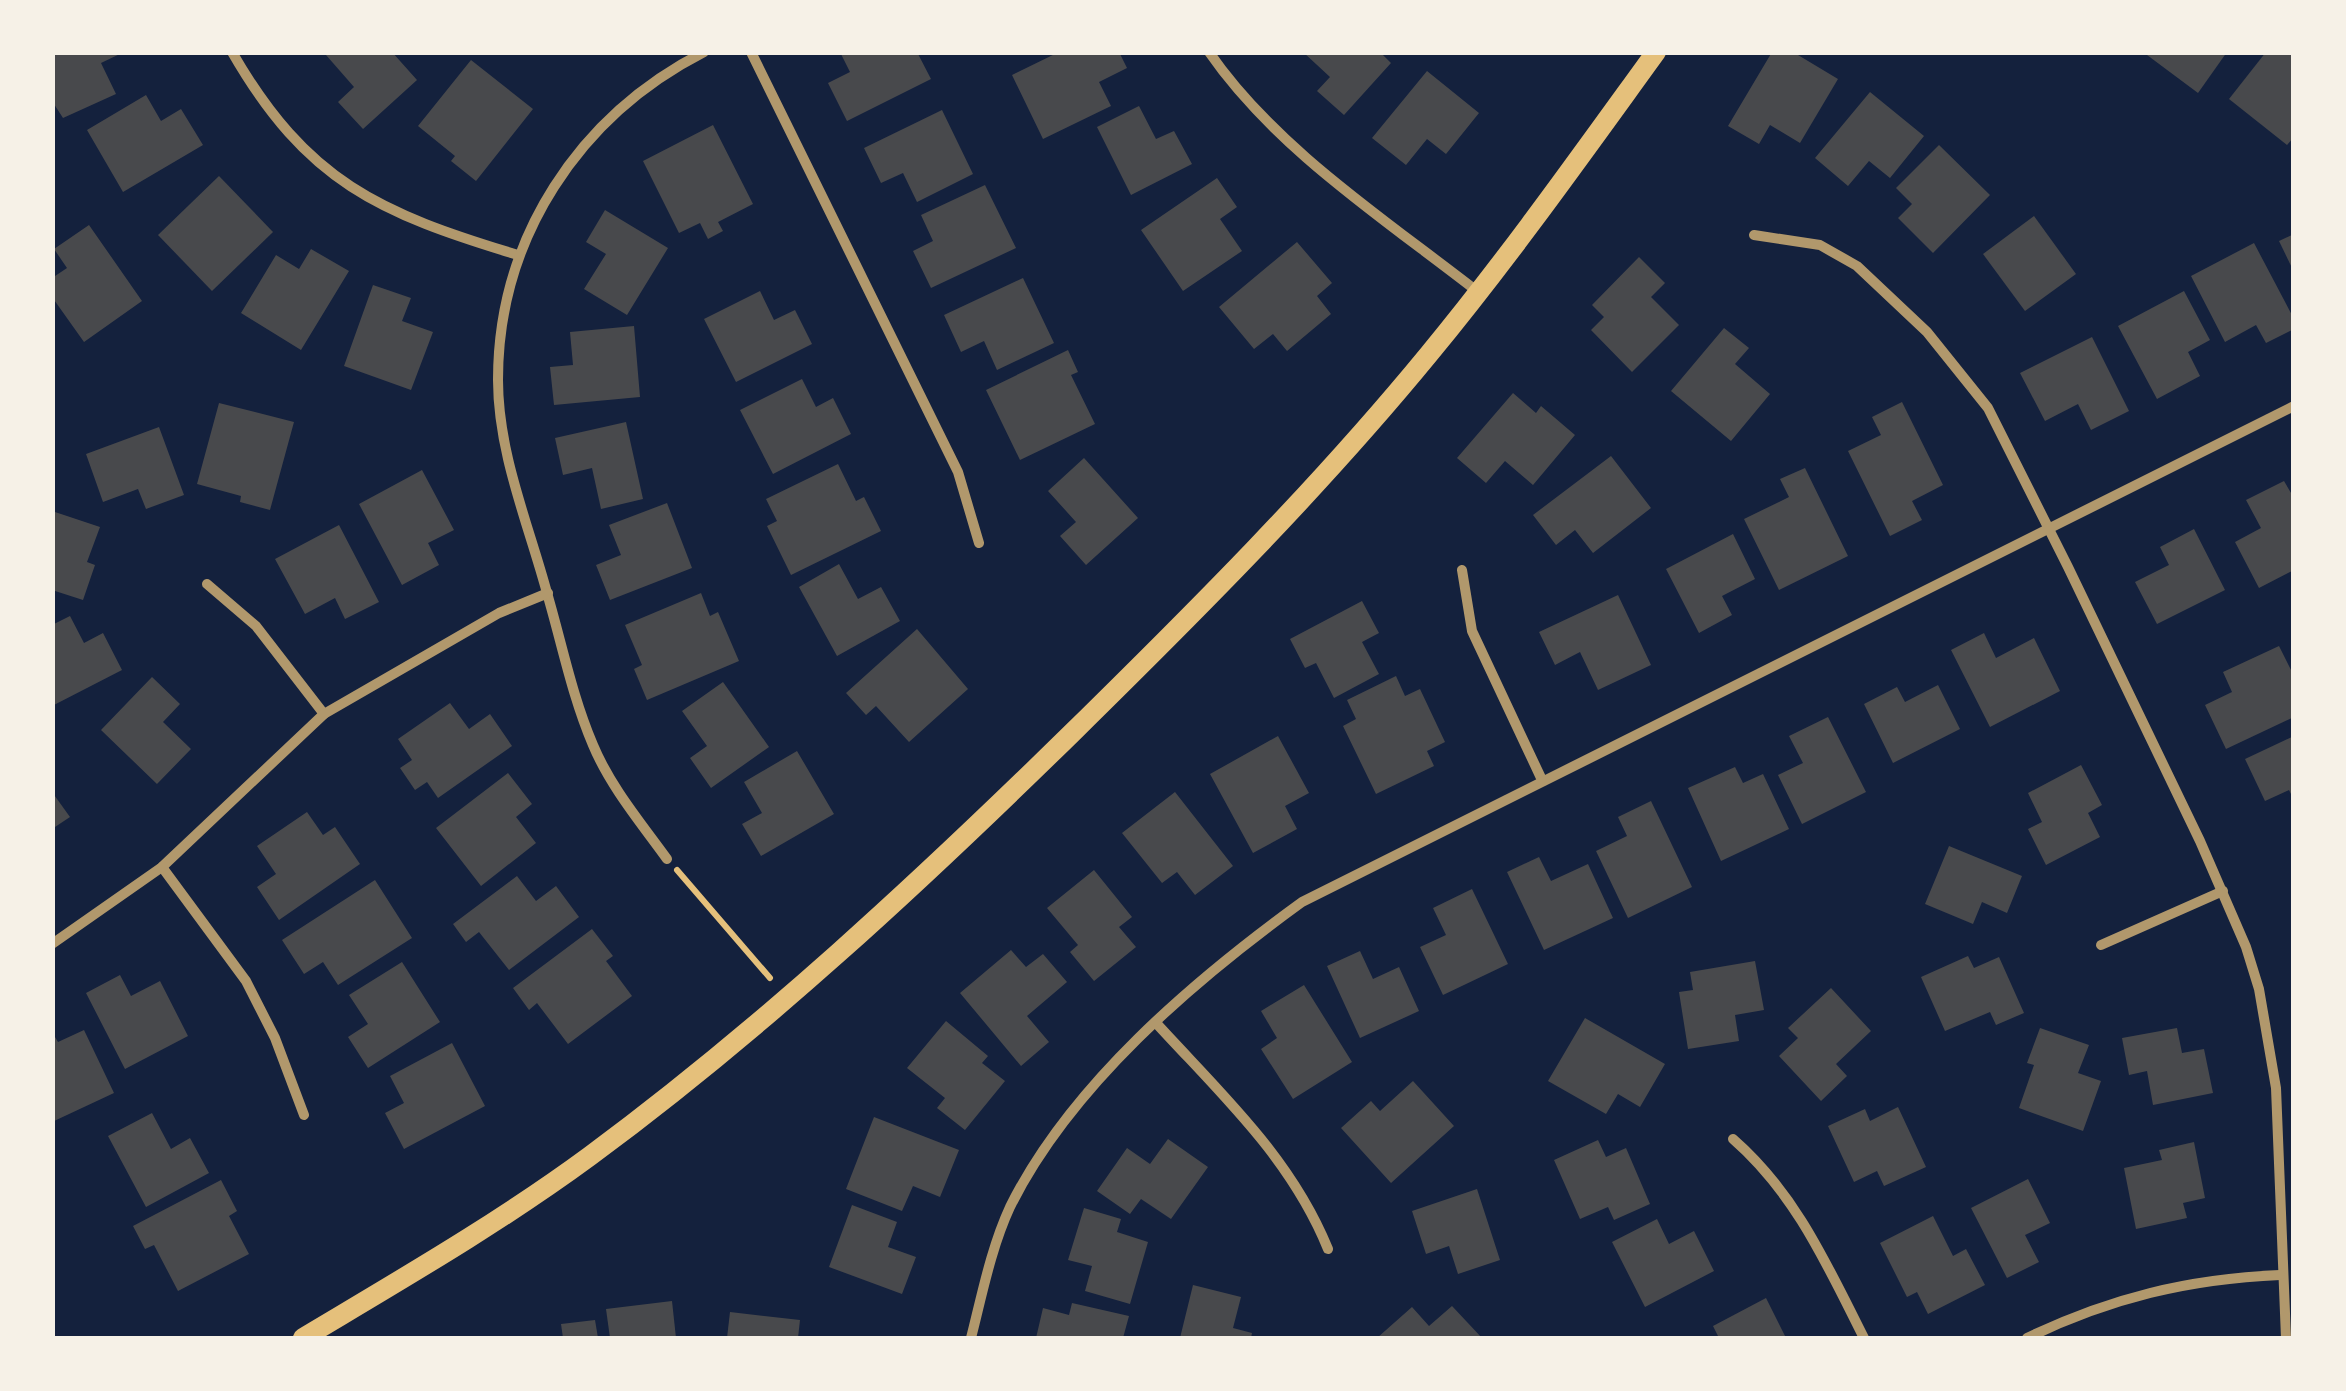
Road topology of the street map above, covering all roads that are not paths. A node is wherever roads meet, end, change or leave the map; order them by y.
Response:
1 (232, 52) edge
2 (704, 52) edge
3 (751, 52) edge
4 (1209, 52) edge
5 (1656, 52) edge
6 (1754, 235) dead end
7 (518, 255) junction
8 (1478, 292) junction
9 (2294, 406) edge
10 (2050, 529) junction
11 (978, 543) dead end
12 (1462, 570) dead end
13 (207, 584) dead end
14 (548, 593) junction
15 (324, 714) junction
16 (1542, 780) junction
17 (667, 859) road end
18 (162, 867) junction
19 (2223, 891) junction
20 (52, 944) edge
21 (2101, 945) dead end
22 (1157, 1024) junction
23 (304, 1115) dead end
24 (1733, 1139) dead end
25 (1328, 1248) dead end
26 (2280, 1275) junction
27 (304, 1338) edge
28 (971, 1338) edge
29 (1864, 1338) edge
30 (2027, 1338) edge
31 (2286, 1338) edge

1 - 7 street
2 - 7 street
3 - 11 street
4 - 8 street
5 - 8 main road
6 - 10 street
7 - 14 street
8 - 27 main road
9 - 10 street
10 - 16 street
10 - 19 street
12 - 16 street
13 - 15 street
14 - 15 street
14 - 17 street
15 - 18 street
16 - 22 street
18 - 20 street
18 - 23 street
19 - 21 street
19 - 26 street
22 - 25 street
22 - 28 street
24 - 29 street
26 - 30 street
26 - 31 street

